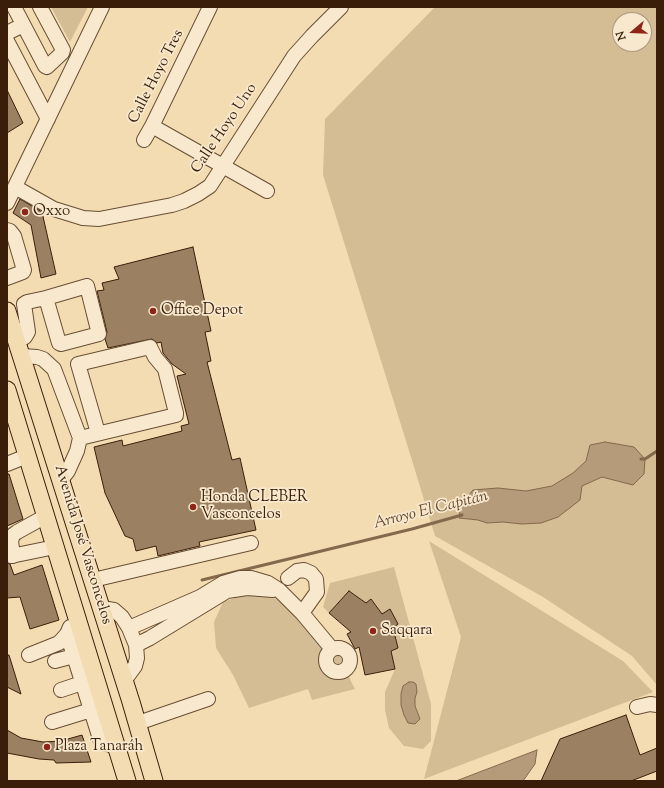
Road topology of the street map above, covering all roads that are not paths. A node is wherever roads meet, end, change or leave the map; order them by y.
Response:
1 (14, 7) edge
2 (40, 7) edge
3 (102, 7) edge
4 (210, 7) edge
5 (341, 7) edge
6 (23, 25) junction
7 (7, 40) edge
8 (48, 119) junction
9 (152, 126) junction
10 (144, 140) dead end
11 (223, 167) junction
12 (15, 187) junction
13 (267, 191) dead end
14 (7, 203) edge
15 (7, 230) edge
16 (7, 278) edge
17 (46, 298) junction
18 (7, 311) edge
19 (20, 348) junction
20 (7, 390) edge
21 (98, 433) junction
22 (80, 438) junction
23 (27, 456) junction
24 (7, 464) edge
25 (62, 480) junction
26 (46, 516) junction
27 (251, 543) dead end
28 (55, 547) junction
29 (288, 578) dead end
30 (93, 580) junction
31 (279, 590) junction
32 (102, 608) junction
33 (75, 610) junction
34 (302, 613) junction
35 (129, 628) junction
36 (67, 634) junction
37 (136, 645) junction
38 (332, 649) dead end
39 (30, 654) dead end
40 (74, 656) junction
41 (55, 661) dead end
42 (124, 681) junction
43 (82, 683) junction
44 (61, 690) dead end
45 (208, 699) dead end
46 (657, 705) edge
47 (637, 707) dead end
48 (91, 710) junction
49 (52, 722) dead end
50 (138, 723) junction
51 (116, 747) junction
52 (127, 781) edge
53 (154, 781) edge

1 - 6 street
2 - 6 street
3 - 8 street
4 - 9 street, Calle Hoyo Tres
5 - 11 street, Calle Hoyo Uno
6 - 7 street
7 - 8 street
8 - 12 street
9 - 10 street, Calle Hoyo Tres
9 - 11 street
11 - 12 street, Calle Hoyo Uno
11 - 13 street
12 - 14 street
15 - 16 street
17 - 17 street
17 - 19 street
18 - 19 main road, Avenida José Vasconcelos
19 - 22 street
19 - 25 main road, Avenida José Vasconcelos
20 - 23 main road, Avenida José Vasconcelos
21 - 21 street
21 - 22 street
22 - 25 street
23 - 24 street
23 - 26 main road, Avenida José Vasconcelos
25 - 30 main road, Avenida José Vasconcelos
26 - 28 main road, Avenida José Vasconcelos
26 - 28 street
27 - 30 street
28 - 33 main road, Avenida José Vasconcelos
29 - 34 street
30 - 32 main road, Avenida José Vasconcelos
31 - 34 street
31 - 35 street
31 - 37 street
32 - 35 street
32 - 42 main road, Avenida José Vasconcelos
33 - 36 street
33 - 51 main road, Avenida José Vasconcelos
34 - 38 street
35 - 37 street
36 - 39 street
36 - 40 street
37 - 42 street
40 - 41 street
40 - 43 street
42 - 50 main road, Avenida José Vasconcelos
43 - 44 street
43 - 48 street
45 - 50 street
46 - 47 street
48 - 49 street
48 - 51 street
50 - 53 main road, Avenida José Vasconcelos
51 - 52 main road, Avenida José Vasconcelos

